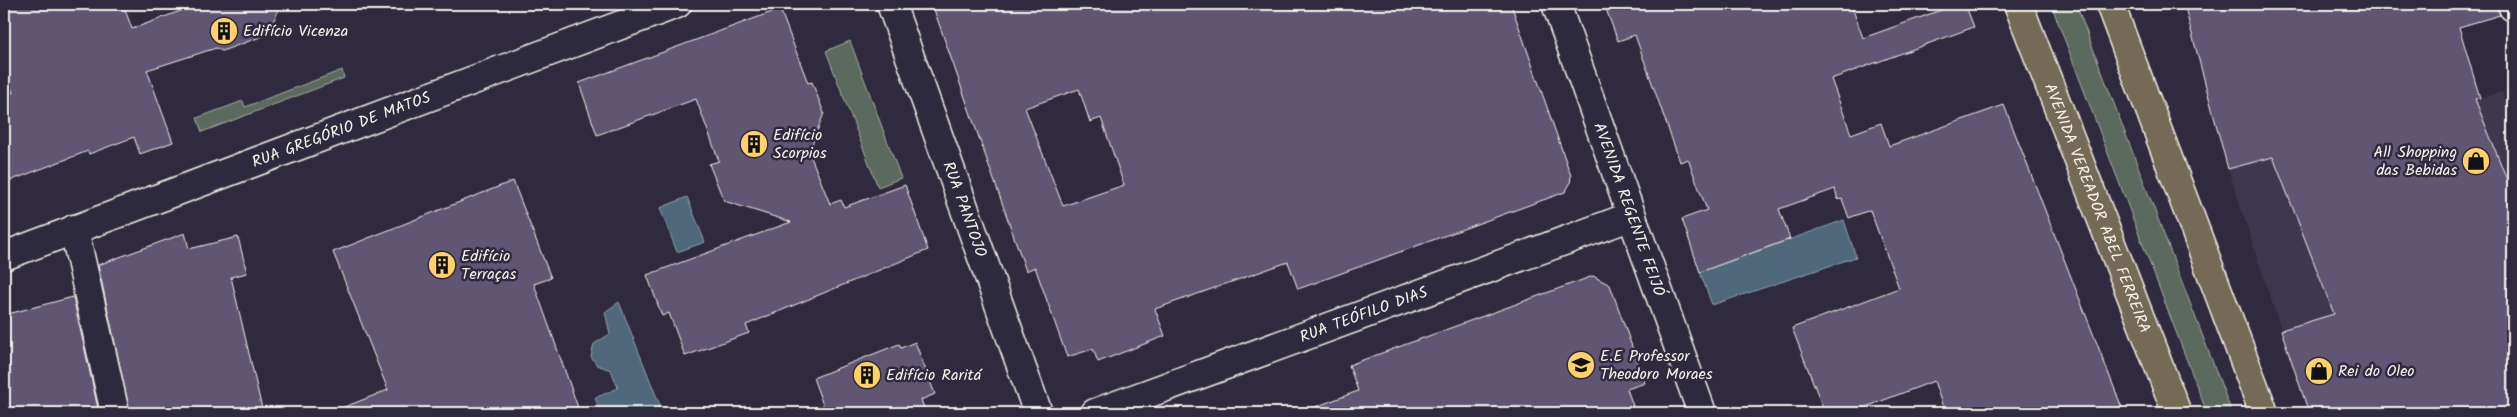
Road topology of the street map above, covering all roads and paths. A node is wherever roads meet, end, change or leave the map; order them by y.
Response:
1 (677, 4) edge
2 (891, 4) edge
3 (1556, 4) edge
4 (2018, 4) edge
5 (2110, 4) edge
6 (1632, 216) junction
7 (74, 229) junction
8 (4, 256) edge
9 (116, 413) edge
10 (1038, 413) edge
11 (1095, 413) edge
12 (1702, 413) edge
13 (2177, 413) edge
14 (2264, 413) edge

1 - 7 street, RUA GREGÓRIO DE MATOS
2 - 10 street, RUA PANTOJO
3 - 6 street, AVENIDA REGENTE FEIJÓ
4 - 13 main road, AVENIDA VEREADOR ABEL FERREIRA
5 - 14 main road
6 - 11 street, RUA TEÓFILO DIAS
6 - 12 street, AVENIDA REGENTE FEIJÓ
7 - 8 street, RUA GREGÓRIO DE MATOS
7 - 9 street

